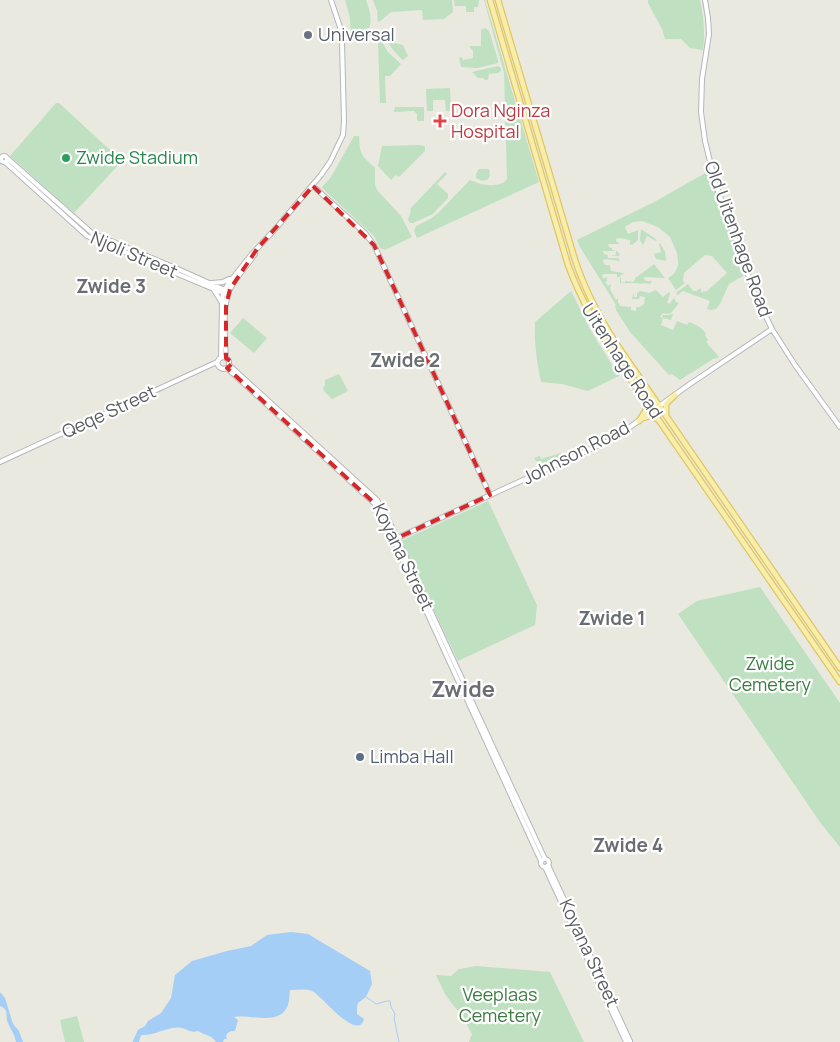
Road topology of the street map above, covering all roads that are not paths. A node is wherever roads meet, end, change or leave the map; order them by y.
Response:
1 (331, 0) edge
2 (490, 0) edge
3 (498, 0) edge
4 (705, 0) edge
5 (3, 157) edge
6 (313, 186) junction
7 (257, 250) junction
8 (231, 278) junction
9 (210, 283) junction
10 (214, 289) junction
11 (226, 293) junction
12 (222, 303) junction
13 (772, 329) junction
14 (221, 358) junction
15 (226, 358) junction
16 (218, 362) junction
17 (228, 367) junction
18 (675, 395) junction
19 (645, 400) junction
20 (659, 406) junction
21 (652, 410) junction
22 (666, 416) junction
23 (641, 419) junction
24 (660, 421) junction
25 (840, 427) edge
26 (0, 462) edge
27 (490, 495) junction
28 (395, 539) junction
29 (840, 668) edge
30 (840, 682) edge
31 (462, 685) junction
32 (466, 692) junction
33 (543, 860) junction
34 (547, 866) junction
35 (629, 1042) edge

1 - 6 main road
2 - 19 main road, Uitenhage Road
3 - 20 main road, Uitenhage Road
4 - 13 main road, Old Uitenhage Road
5 - 9 main road, Njoli Street
5 - 10 main road, Njoli Street
6 - 7 main road
6 - 27 main road
7 - 8 main road
7 - 11 main road
8 - 9 main road
8 - 11 main road
9 - 11 main road, Njoli Street
10 - 11 main road, Njoli Street
10 - 12 main road
11 - 12 main road
11 - 15 main road
12 - 14 main road
13 - 18 main road, Johnson Road
13 - 25 main road, Old Uitenhage Road
14 - 15 main road
14 - 16 main road
15 - 17 main road
16 - 17 main road
16 - 26 main road, Qeqe Street
17 - 28 main road, Koyana Street
18 - 20 main road, Johnson Road
18 - 22 main road
19 - 21 main road, Uitenhage Road
19 - 23 main road
20 - 21 main road, Johnson Road
20 - 22 main road, Uitenhage Road
21 - 23 main road, Johnson Road
21 - 24 main road, Uitenhage Road
22 - 29 main road, Uitenhage Road
23 - 24 main road
23 - 27 main road, Johnson Road
24 - 30 main road, Uitenhage Road
27 - 28 main road, Johnson Road
28 - 31 main road, Koyana Street
31 - 32 main road, Koyana Street
31 - 32 main road, Koyana Street
32 - 33 main road, Koyana Street
33 - 34 main road, Koyana Street
33 - 34 main road, Koyana Street
34 - 35 main road, Koyana Street

